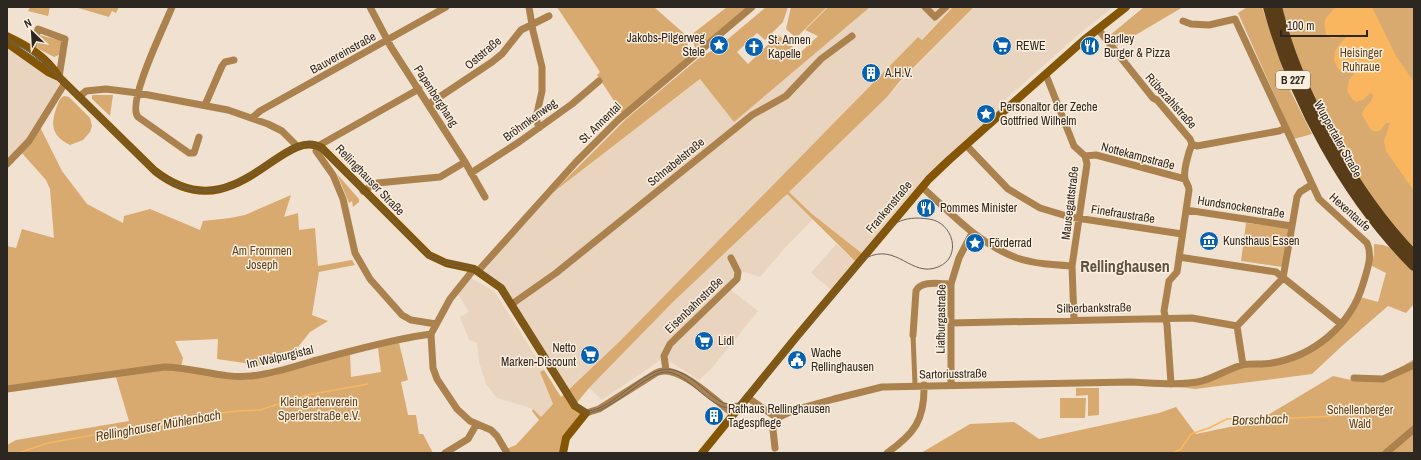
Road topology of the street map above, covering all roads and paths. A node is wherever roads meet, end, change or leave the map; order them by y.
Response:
1 (172, 7) edge
2 (370, 7) edge
3 (446, 7) edge
4 (530, 7) edge
5 (752, 7) edge
6 (925, 7) edge
7 (944, 7) edge
8 (1126, 7) edge
9 (1268, 7) edge
10 (1276, 7) edge
11 (549, 16) dead end
12 (1183, 21) dead end
13 (532, 23) junction
14 (1098, 29) junction
15 (7, 36) edge
16 (852, 36) dead end
17 (388, 40) junction
18 (7, 43) edge
19 (32, 50) junction
20 (234, 60) dead end
21 (1046, 75) junction
22 (62, 80) junction
23 (599, 81) dead end
24 (419, 89) junction
25 (138, 93) junction
26 (79, 97) junction
27 (428, 104) junction
28 (205, 105) junction
29 (252, 118) junction
30 (538, 128) junction
31 (1286, 128) junction
32 (199, 137) dead end
33 (1192, 144) junction
34 (966, 145) junction
35 (297, 146) junction
36 (318, 146) junction
37 (1085, 156) junction
38 (465, 162) junction
39 (7, 164) edge
40 (471, 174) junction
41 (1185, 178) junction
42 (1311, 185) junction
43 (922, 187) junction
44 (364, 191) junction
45 (485, 197) dead end
46 (1186, 210) junction
47 (1080, 219) junction
48 (1292, 226) junction
49 (972, 233) junction
50 (1182, 234) junction
51 (1414, 255) edge
52 (1179, 257) junction
53 (731, 258) dead end
54 (1072, 266) junction
55 (1414, 266) edge
56 (476, 270) junction
57 (1283, 278) junction
58 (951, 284) junction
59 (512, 304) junction
60 (1165, 318) junction
61 (1074, 320) junction
62 (951, 323) junction
63 (436, 324) junction
64 (1341, 324) junction
65 (1237, 326) junction
66 (431, 334) junction
67 (913, 335) joint
68 (1243, 365) junction
69 (1414, 366) edge
70 (666, 370) junction
71 (1354, 378) dead end
72 (1170, 384) junction
73 (915, 385) junction
74 (924, 385) junction
75 (951, 385) junction
76 (7, 389) edge
77 (747, 397) junction
78 (586, 413) junction
79 (733, 414) junction
80 (777, 418) junction
81 (476, 425) junction
82 (1414, 429) edge
83 (775, 448) dead end
84 (445, 453) edge
85 (507, 453) edge
86 (563, 453) edge
87 (702, 453) edge
88 (887, 453) edge
89 (1386, 453) edge

1 - 25 street
2 - 17 street, Papenberghang
3 - 17 street, Bauvereinstraße
4 - 13 street
5 - 56 street, St. Annental
6 - 7 street
8 - 14 main road, Frankenstraße
9 - 55 main road, Wuppertaler Straße / B 227
10 - 51 main road, Wuppertaler Straße / B 227
11 - 13 street, Oststraße
12 - 31 street, Hexentaufe
13 - 27 street, Oststraße
13 - 30 street
14 - 21 main road, Frankenstraße
14 - 33 street, Rübezahlstraße
15 - 19 main road
16 - 59 street, Schnabelstraße
17 - 24 street, Papenberghang
17 - 29 street, Bauvereinstraße
18 - 22 main road
19 - 22 main road
19 - 22 street
20 - 28 street
21 - 34 main road, Frankenstraße
21 - 37 street, Mausegattstraße
22 - 26 main road
22 - 39 street
23 - 30 street, Bröhmkenweg
24 - 27 street, Papenberghang
24 - 36 street
25 - 26 street
25 - 28 street
25 - 32 street
26 - 35 main road
27 - 38 street, Papenberghang
28 - 29 street
29 - 35 street
30 - 40 street, Bröhmkenweg
31 - 33 street
31 - 42 street, Hexentaufe
33 - 41 street, Rübezahlstraße
34 - 43 main road, Frankenstraße
34 - 47 street, Finefraustraße
35 - 36 main road, Rellinghauser Straße
36 - 44 main road, Rellinghauser Straße
36 - 63 street
37 - 41 street, Nottekampstraße
37 - 47 street, Mausegattstraße
38 - 40 street, Papenberghang
38 - 44 street
40 - 45 street, Papenberghang
41 - 46 street, Rübezahlstraße
42 - 48 street
42 - 64 street, Hexentaufe
43 - 49 street
43 - 77 main road, Frankenstraße
44 - 56 main road, Rellinghauser Straße
46 - 48 street, Hundsnockenstraße
46 - 50 street, Rübezahlstraße
47 - 50 street, Finefraustraße
47 - 54 street, Mausegattstraße
48 - 57 street
49 - 54 street
49 - 58 street, Liafburgastraße
50 - 52 street, Rübezahlstraße
52 - 57 street
52 - 60 street, Rübezahlstraße
53 - 70 street, Eisenbahnstraße
54 - 61 street, Mausegattstraße
56 - 59 main road, Rellinghauser Straße
56 - 63 street
57 - 64 street
57 - 65 street
58 - 62 street, Liafburgastraße
58 - 67 street
59 - 78 main road, Rellinghauser Straße
60 - 61 street, Silberbankstraße
60 - 65 street, Silberbankstraße
60 - 72 street, Rübezahlstraße
61 - 62 street, Silberbankstraße
62 - 75 street, Liafburgastraße
63 - 66 street
64 - 68 street, Hexentaufe
65 - 68 street
66 - 76 street, Im Walpurgistal
66 - 81 street
67 - 73 street
68 - 72 street, Hexentaufe
69 - 71 street
70 - 78 street
70 - 79 street
72 - 75 street, Sartoriusstraße
73 - 74 street, Sartoriusstraße
73 - 80 street, Sartoriusstraße
74 - 75 street, Sartoriusstraße
74 - 88 street
77 - 79 main road, Frankenstraße
77 - 80 street
78 - 86 main road
79 - 87 main road, Frankenstraße
80 - 83 street
81 - 84 street
81 - 85 street
82 - 89 street

